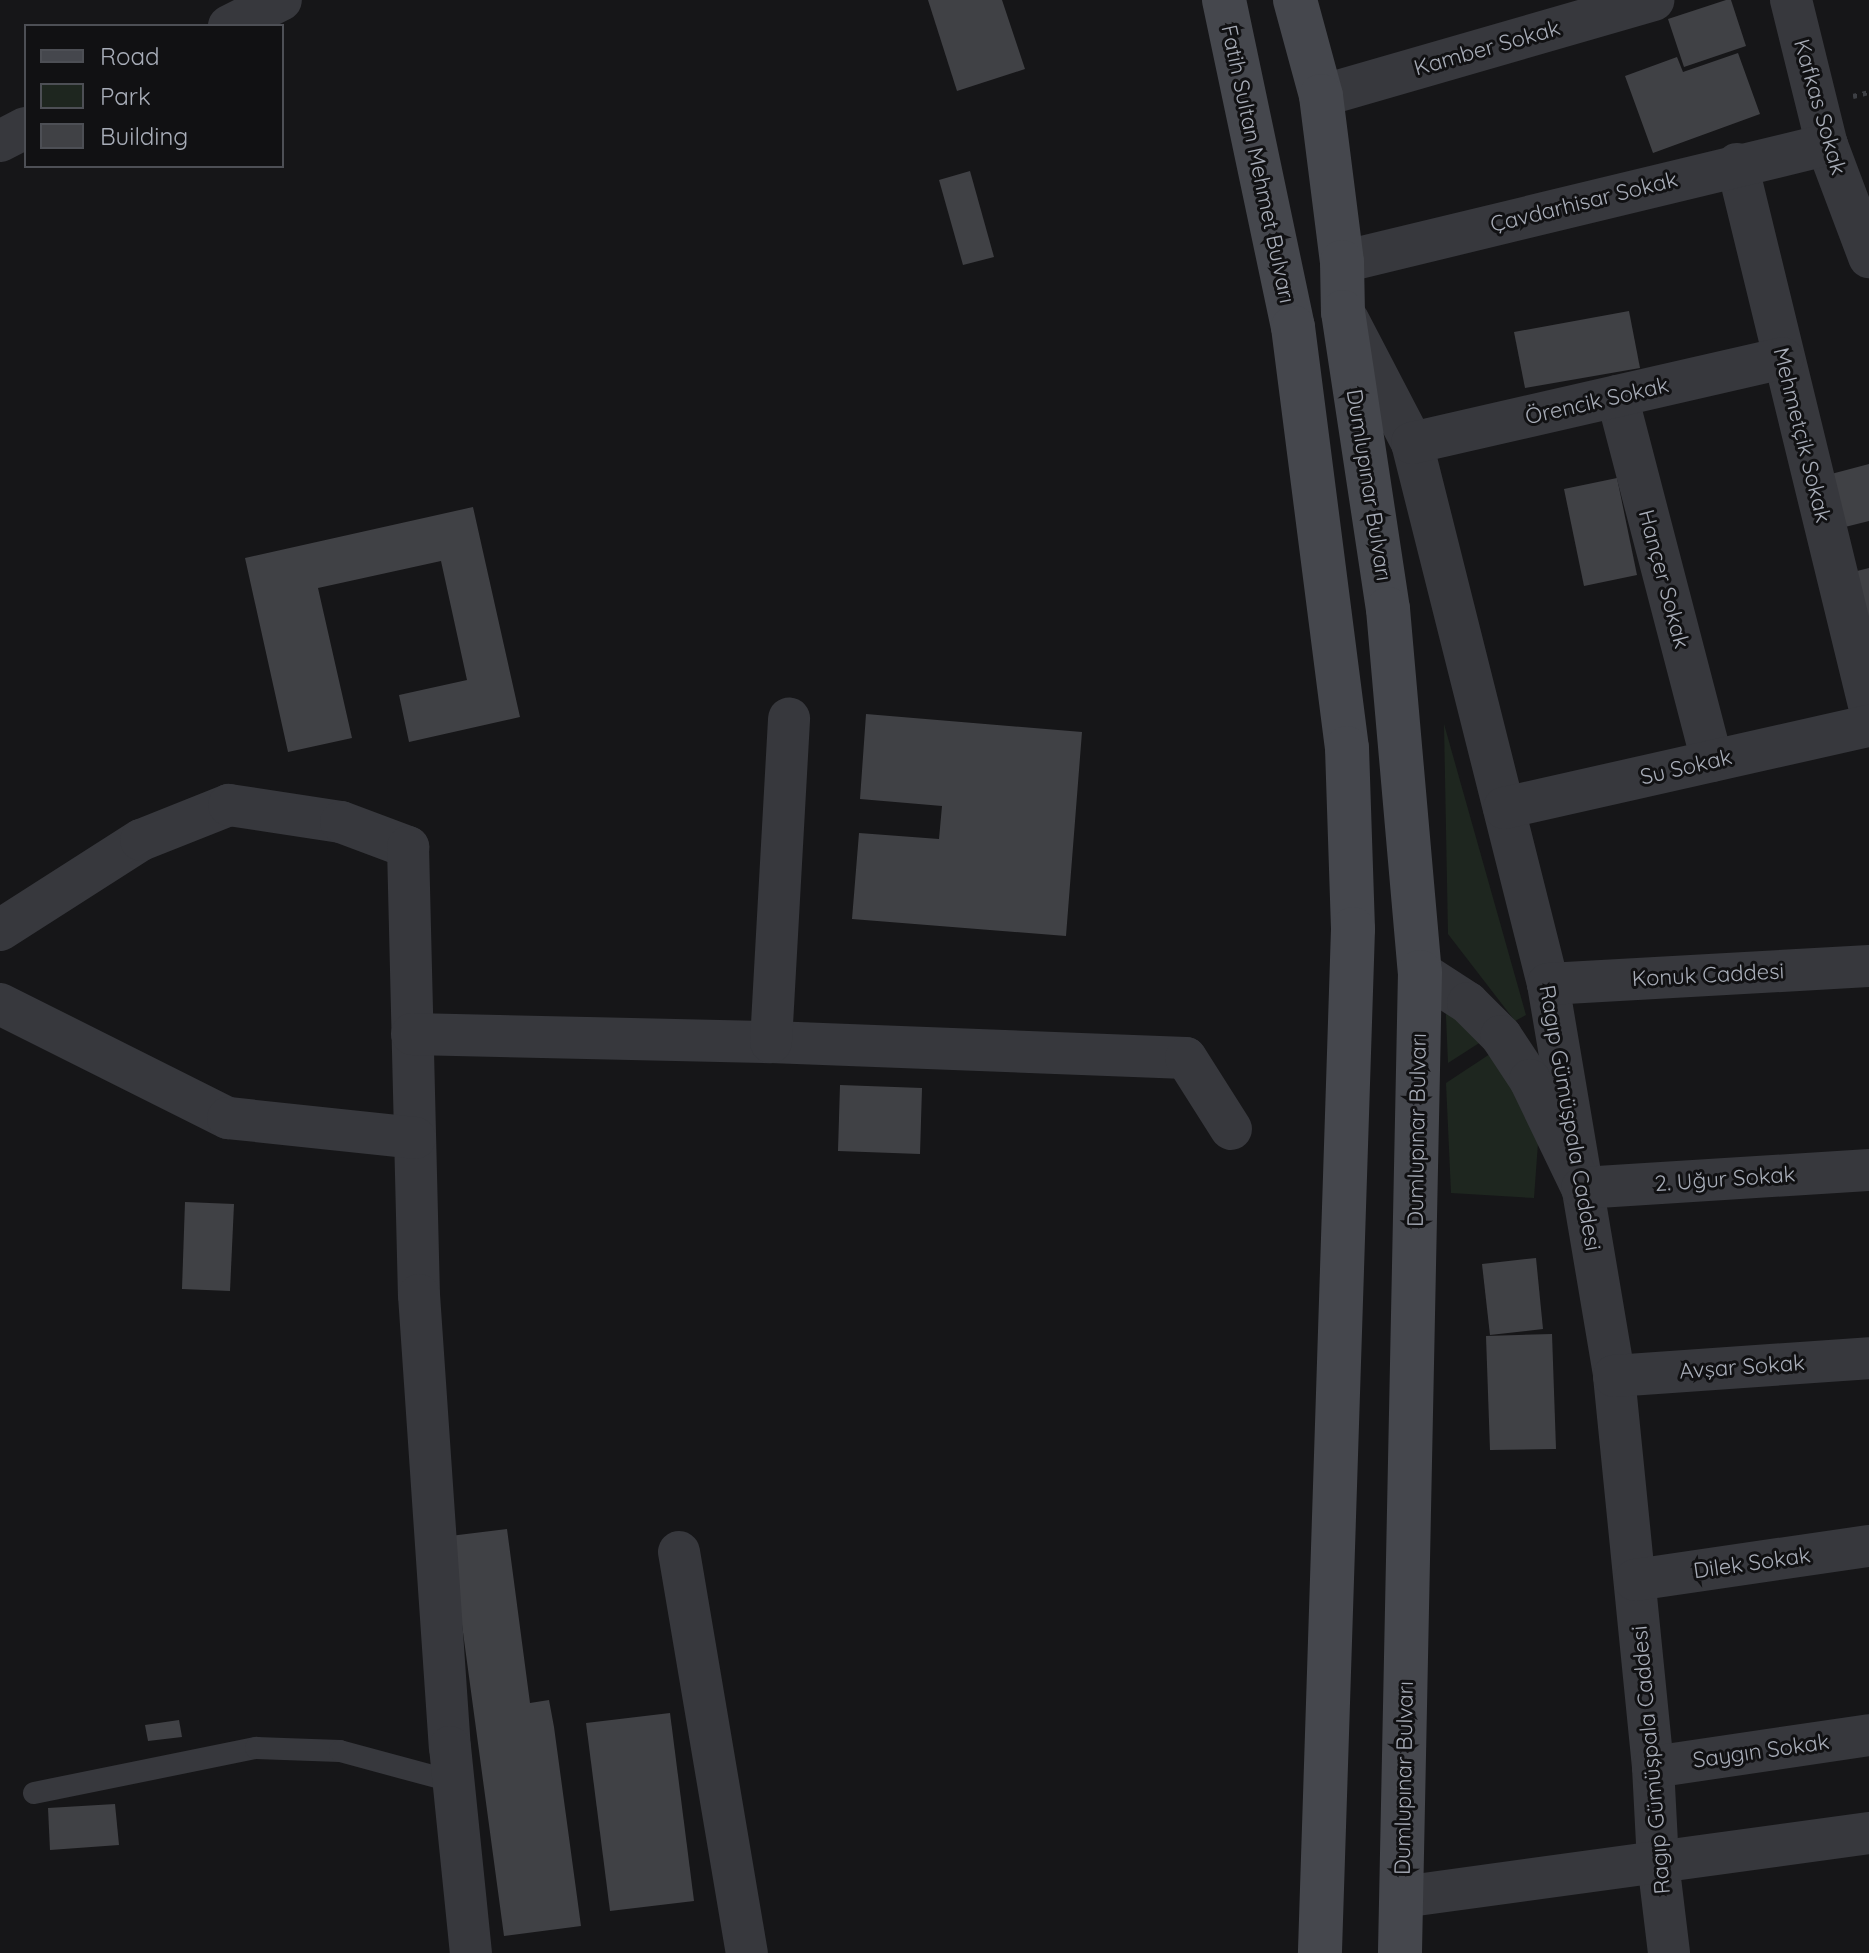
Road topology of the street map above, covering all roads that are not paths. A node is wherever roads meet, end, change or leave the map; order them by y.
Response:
1 (281, 0) edge
2 (1224, 0) edge
3 (1295, 0) edge
4 (1653, 0) edge
5 (1791, 0) edge
6 (233, 24) edge
7 (1321, 96) junction
8 (24, 129) edge
9 (0, 141) edge
10 (1827, 145) junction
11 (1737, 164) junction
12 (1869, 257) edge
13 (1342, 262) junction
14 (1343, 312) junction
15 (1782, 358) junction
16 (1617, 396) junction
17 (1412, 443) junction
18 (1869, 705) edge
19 (789, 719) dead end
20 (1869, 726) edge
21 (1712, 761) junction
22 (1504, 808) junction
23 (0, 930) edge
24 (1869, 966) edge
25 (1420, 972) junction
26 (1548, 984) junction
27 (0, 1004) edge
28 (412, 1034) junction
29 (771, 1042) junction
30 (1231, 1129) dead end
31 (415, 1138) junction
32 (1869, 1170) edge
33 (1582, 1188) junction
34 (1869, 1358) edge
35 (1614, 1376) junction
36 (1869, 1546) edge
37 (679, 1552) dead end
38 (1635, 1580) junction
39 (1869, 1735) edge
40 (1653, 1767) junction
41 (455, 1782) junction
42 (34, 1793) dead end
43 (1869, 1833) edge
44 (1658, 1862) junction
45 (1402, 1897) junction
46 (471, 1953) edge
47 (747, 1953) edge
48 (1320, 1953) edge
49 (1400, 1953) edge
50 (1669, 1953) edge

1 - 6 street
2 - 48 main road, Fatih Sultan Mehmet Bulvarı
3 - 7 main road
4 - 7 street, Kamber Sokak
5 - 10 street, Kafkas Sokak
7 - 13 main road
8 - 9 street
10 - 11 street, Çavdarhisar Sokak
10 - 12 street, Kafkas Sokak
11 - 13 street, Çavdarhisar Sokak
11 - 15 street, Mehmetçik Sokak
13 - 14 main road
14 - 17 street, Ragıp Gümüşpala Caddesi
14 - 25 main road, Dumlupınar Bulvarı
15 - 16 street, Örencik Sokak
15 - 18 street, Mehmetçik Sokak
16 - 17 street, Örencik Sokak
16 - 21 street, Hançer Sokak
17 - 22 street, Ragıp Gümüşpala Caddesi
19 - 29 street
20 - 21 street, Su Sokak
21 - 22 street, Su Sokak
22 - 26 street, Ragıp Gümüşpala Caddesi
23 - 28 street
24 - 26 street, Konuk Caddesi
25 - 33 street
25 - 45 main road, Dumlupınar Bulvarı
26 - 33 street, Ragıp Gümüşpala Caddesi
27 - 31 street
28 - 29 street
28 - 31 street
29 - 30 street
31 - 41 street
32 - 33 street, 2. Uğur Sokak
33 - 35 street, Ragıp Gümüşpala Caddesi
34 - 35 street, Avşar Sokak
35 - 38 street, Ragıp Gümüşpala Caddesi
36 - 38 street, Dilek Sokak
37 - 47 street
38 - 40 street, Ragıp Gümüşpala Caddesi
39 - 40 street, Saygın Sokak
40 - 44 street, Ragıp Gümüşpala Caddesi
41 - 42 lane
41 - 46 street
43 - 44 street
44 - 45 street
44 - 50 street, Ragıp Gümüşpala Caddesi
45 - 49 main road, Dumlupınar Bulvarı

